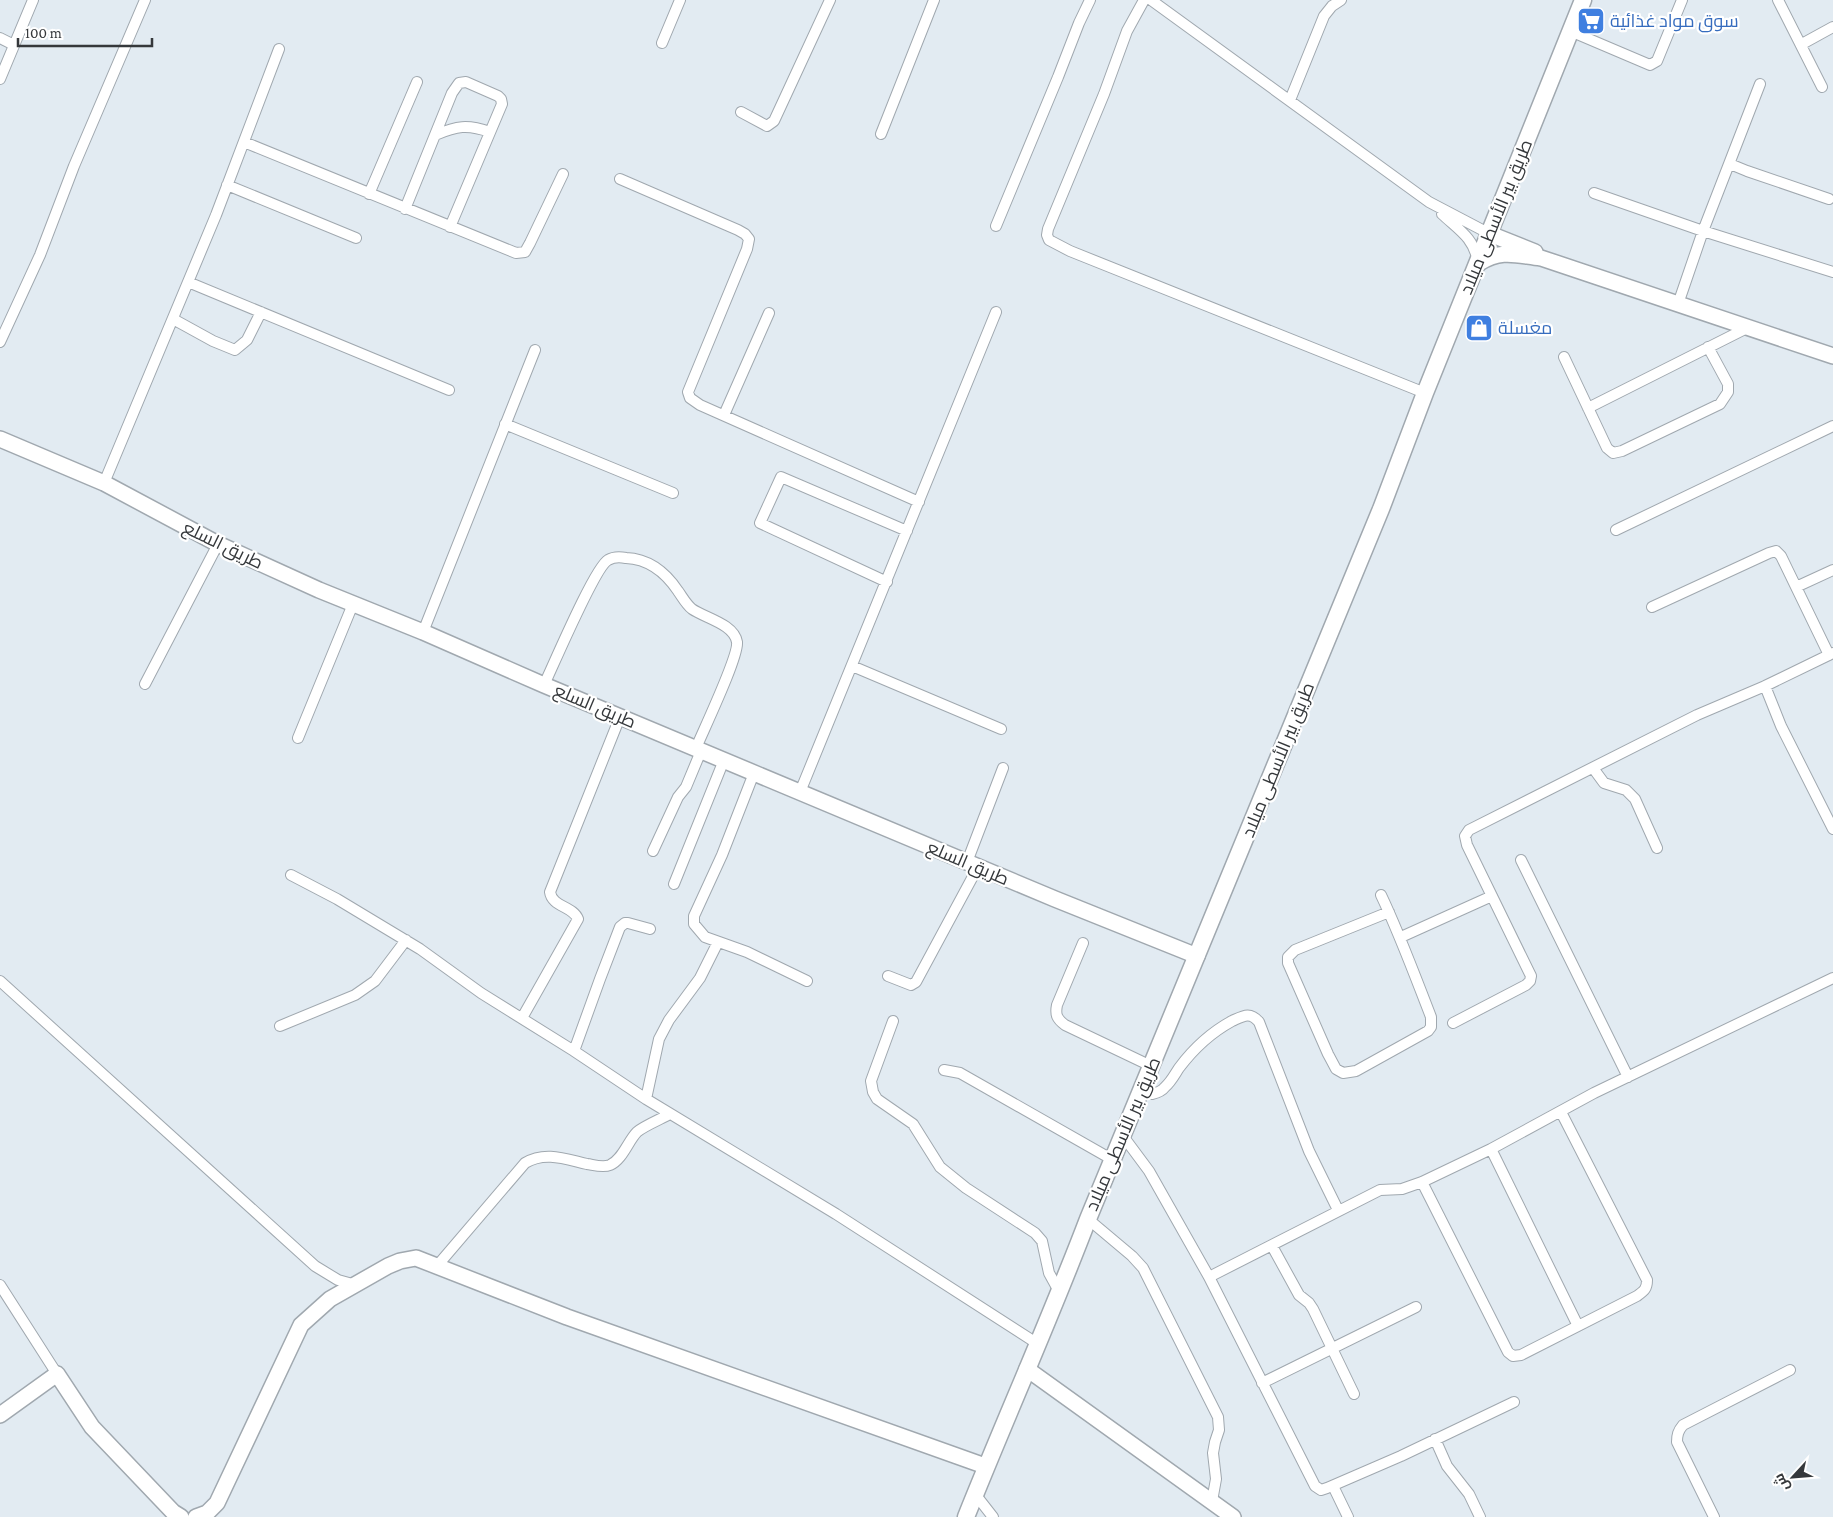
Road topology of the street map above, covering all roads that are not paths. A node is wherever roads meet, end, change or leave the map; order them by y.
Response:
1 (33, 0) edge
2 (146, 0) edge
3 (680, 0) edge
4 (830, 0) edge
5 (934, 0) edge
6 (1090, 0) edge
7 (1144, 0) edge
8 (1150, 0) edge
9 (1341, 0) edge
10 (1583, 0) edge
11 (1682, 0) edge
12 (1778, 0) edge
13 (1833, 27) edge
14 (1570, 31) junction
15 (0, 38) edge
16 (662, 43) dead end
17 (1802, 44) junction
18 (14, 45) junction
19 (279, 49) dead end
20 (0, 79) edge
21 (417, 82) dead end
22 (1760, 84) dead end
23 (1822, 86) dead end
24 (1290, 100) junction
25 (741, 112) dead end
26 (490, 132) junction
27 (881, 134) dead end
28 (435, 135) junction
29 (244, 142) junction
30 (1730, 164) junction
31 (563, 174) dead end
32 (620, 179) dead end
33 (227, 185) junction
34 (1594, 193) dead end
35 (369, 194) junction
36 (1829, 199) dead end
37 (1429, 202) junction
38 (405, 209) junction
39 (996, 226) dead end
40 (450, 227) junction
41 (1704, 231) junction
42 (1490, 234) junction
43 (356, 238) dead end
44 (1541, 258) junction
45 (1479, 263) junction
46 (1833, 272) edge
47 (188, 282) junction
48 (1678, 304) junction
49 (261, 312) junction
50 (996, 312) dead end
51 (769, 313) dead end
52 (173, 319) junction
53 (1747, 328) junction
54 (0, 342) edge
55 (1708, 347) junction
56 (535, 350) dead end
57 (1833, 356) edge
58 (1564, 357) dead end
59 (449, 390) dead end
60 (1426, 394) junction
61 (1588, 408) junction
62 (724, 415) junction
63 (505, 424) junction
64 (1833, 426) edge
65 (0, 439) edge
66 (104, 483) junction
67 (673, 493) dead end
68 (919, 502) junction
69 (1616, 530) dead end
70 (908, 531) junction
71 (218, 544) junction
72 (1833, 570) edge
73 (887, 582) junction
74 (1796, 587) junction
75 (353, 604) junction
76 (1652, 607) dead end
77 (424, 632) junction
78 (1831, 654) edge
79 (852, 666) junction
80 (145, 684) dead end
81 (544, 685) junction
82 (1764, 686) junction
83 (620, 717) junction
84 (1001, 729) dead end
85 (298, 738) dead end
86 (698, 750) junction
87 (724, 760) junction
88 (1003, 768) dead end
89 (1593, 768) junction
90 (754, 773) junction
91 (800, 792) junction
92 (1833, 829) edge
93 (1657, 848) dead end
94 (653, 851) dead end
95 (1521, 860) dead end
96 (973, 864) junction
97 (291, 875) dead end
98 (674, 884) dead end
99 (1381, 895) dead end
100 (1492, 896) junction
101 (1389, 912) junction
102 (650, 929) dead end
103 (1400, 937) junction
104 (406, 940) junction
105 (718, 942) junction
106 (1083, 943) dead end
107 (1197, 956) junction
108 (888, 976) dead end
109 (1833, 978) edge
110 (0, 980) edge
111 (807, 982) dead end
112 (522, 1018) junction
113 (894, 1021) dead end
114 (1453, 1023) dead end
115 (280, 1026) dead end
116 (574, 1051) junction
117 (1151, 1066) junction
118 (944, 1070) dead end
119 (1628, 1077) junction
120 (1143, 1087) junction
121 (646, 1099) junction
122 (1561, 1112) junction
123 (670, 1114) junction
124 (1122, 1136) junction
125 (1491, 1149) junction
126 (1113, 1160) junction
127 (1422, 1182) junction
128 (1338, 1210) junction
129 (1088, 1218) junction
130 (1272, 1246) junction
131 (437, 1266) junction
132 (1209, 1276) junction
133 (0, 1285) edge
134 (356, 1285) junction
135 (1060, 1293) junction
136 (1416, 1307) dead end
137 (1578, 1326) junction
138 (1038, 1344) junction
139 (1332, 1348) junction
140 (1027, 1369) junction
141 (1790, 1370) dead end
142 (57, 1374) junction
143 (1262, 1383) junction
144 (1354, 1394) dead end
145 (1514, 1402) dead end
146 (0, 1416) edge
147 (1435, 1439) junction
148 (985, 1466) junction
149 (1333, 1486) junction
150 (975, 1494) junction
151 (1212, 1501) junction
152 (181, 1517) edge
153 (196, 1517) edge
154 (966, 1517) edge
155 (993, 1517) edge
156 (1234, 1517) edge
157 (1348, 1517) edge
158 (1480, 1517) edge
159 (1714, 1517) edge

1 - 18 street
2 - 54 street
3 - 16 street
4 - 25 street
5 - 27 street
6 - 39 street
7 - 60 street
8 - 24 street
9 - 24 street
10 - 14 main road, طريق بير الأسطى ميلاد
11 - 14 street
12 - 17 street
13 - 17 street
14 - 42 main road, طريق بير الأسطى ميلاد
15 - 18 street
17 - 23 street
18 - 20 street
19 - 29 street
21 - 35 street
22 - 30 street
24 - 37 street
26 - 28 street
26 - 28 street
26 - 40 street
28 - 38 street
29 - 33 street
29 - 35 street
30 - 36 street
30 - 41 street
31 - 40 street
32 - 62 street
33 - 43 street
33 - 47 street
34 - 41 street
35 - 38 street
37 - 42 street
37 - 45 street
38 - 40 street
41 - 46 street
41 - 48 street
42 - 44 street
42 - 45 main road, طريق بير الأسطى ميلاد
44 - 45 street
44 - 48 street
45 - 60 main road, طريق بير الأسطى ميلاد
47 - 49 street
47 - 52 street
48 - 53 street
49 - 52 street
49 - 59 street
50 - 68 street
51 - 62 street
52 - 66 street
53 - 55 street
53 - 57 street
55 - 61 street
55 - 61 street
56 - 63 street
58 - 61 street
60 - 107 main road, طريق بير الأسطى ميلاد
62 - 68 street
63 - 67 street
63 - 77 street
64 - 69 street
65 - 66 street, طريق السلع
66 - 71 street, طريق السلع
68 - 70 street
70 - 73 street
70 - 73 street
71 - 75 street, طريق السلع
71 - 80 street
72 - 74 street
73 - 79 street
74 - 76 street
74 - 78 street
75 - 77 street, طريق السلع
75 - 85 street
77 - 81 street, طريق السلع
78 - 82 street
79 - 84 street
79 - 91 street
81 - 83 street, طريق السلع
81 - 86 street
82 - 89 street
82 - 92 street
83 - 86 street, طريق السلع
83 - 112 street
86 - 87 street, طريق السلع
86 - 94 street
87 - 90 street, طريق السلع
87 - 98 street
88 - 96 street
89 - 93 street
89 - 100 street
90 - 91 street, طريق السلع
90 - 105 street
91 - 96 street, طريق السلع
95 - 119 street
96 - 107 street, طريق السلع
96 - 108 street
97 - 104 street
99 - 101 street
100 - 103 street
100 - 114 street
101 - 103 street
101 - 103 street
102 - 116 street
104 - 112 street
104 - 115 street
105 - 111 street
105 - 121 street
106 - 117 street
107 - 117 main road, طريق بير الأسطى ميلاد
109 - 119 street
110 - 134 street
112 - 116 street
113 - 135 street
116 - 121 street
117 - 120 main road, طريق بير الأسطى ميلاد
118 - 126 street
119 - 122 street
120 - 124 main road, طريق بير الأسطى ميلاد
120 - 128 street
121 - 123 street
122 - 125 street
122 - 137 street
123 - 131 street
123 - 138 street
124 - 126 main road, طريق بير الأسطى ميلاد
124 - 132 street
125 - 127 street
125 - 137 street
126 - 129 main road, طريق بير الأسطى ميلاد
127 - 128 street
127 - 137 street
128 - 130 street
129 - 135 main road, طريق بير الأسطى ميلاد
129 - 151 street
130 - 132 street
130 - 139 street
131 - 134 street
131 - 148 street
132 - 143 street
133 - 142 street
134 - 153 street
135 - 138 main road, طريق بير الأسطى ميلاد
136 - 139 street
138 - 140 main road, طريق بير الأسطى ميلاد
139 - 143 street
139 - 144 street
140 - 148 main road, طريق بير الأسطى ميلاد
140 - 151 street
141 - 159 street
142 - 146 street
142 - 152 street
143 - 149 street
145 - 147 street
147 - 149 street
147 - 158 street
148 - 150 main road, طريق بير الأسطى ميلاد
149 - 157 street
150 - 154 main road, طريق بير الأسطى ميلاد
150 - 155 street
151 - 156 street

